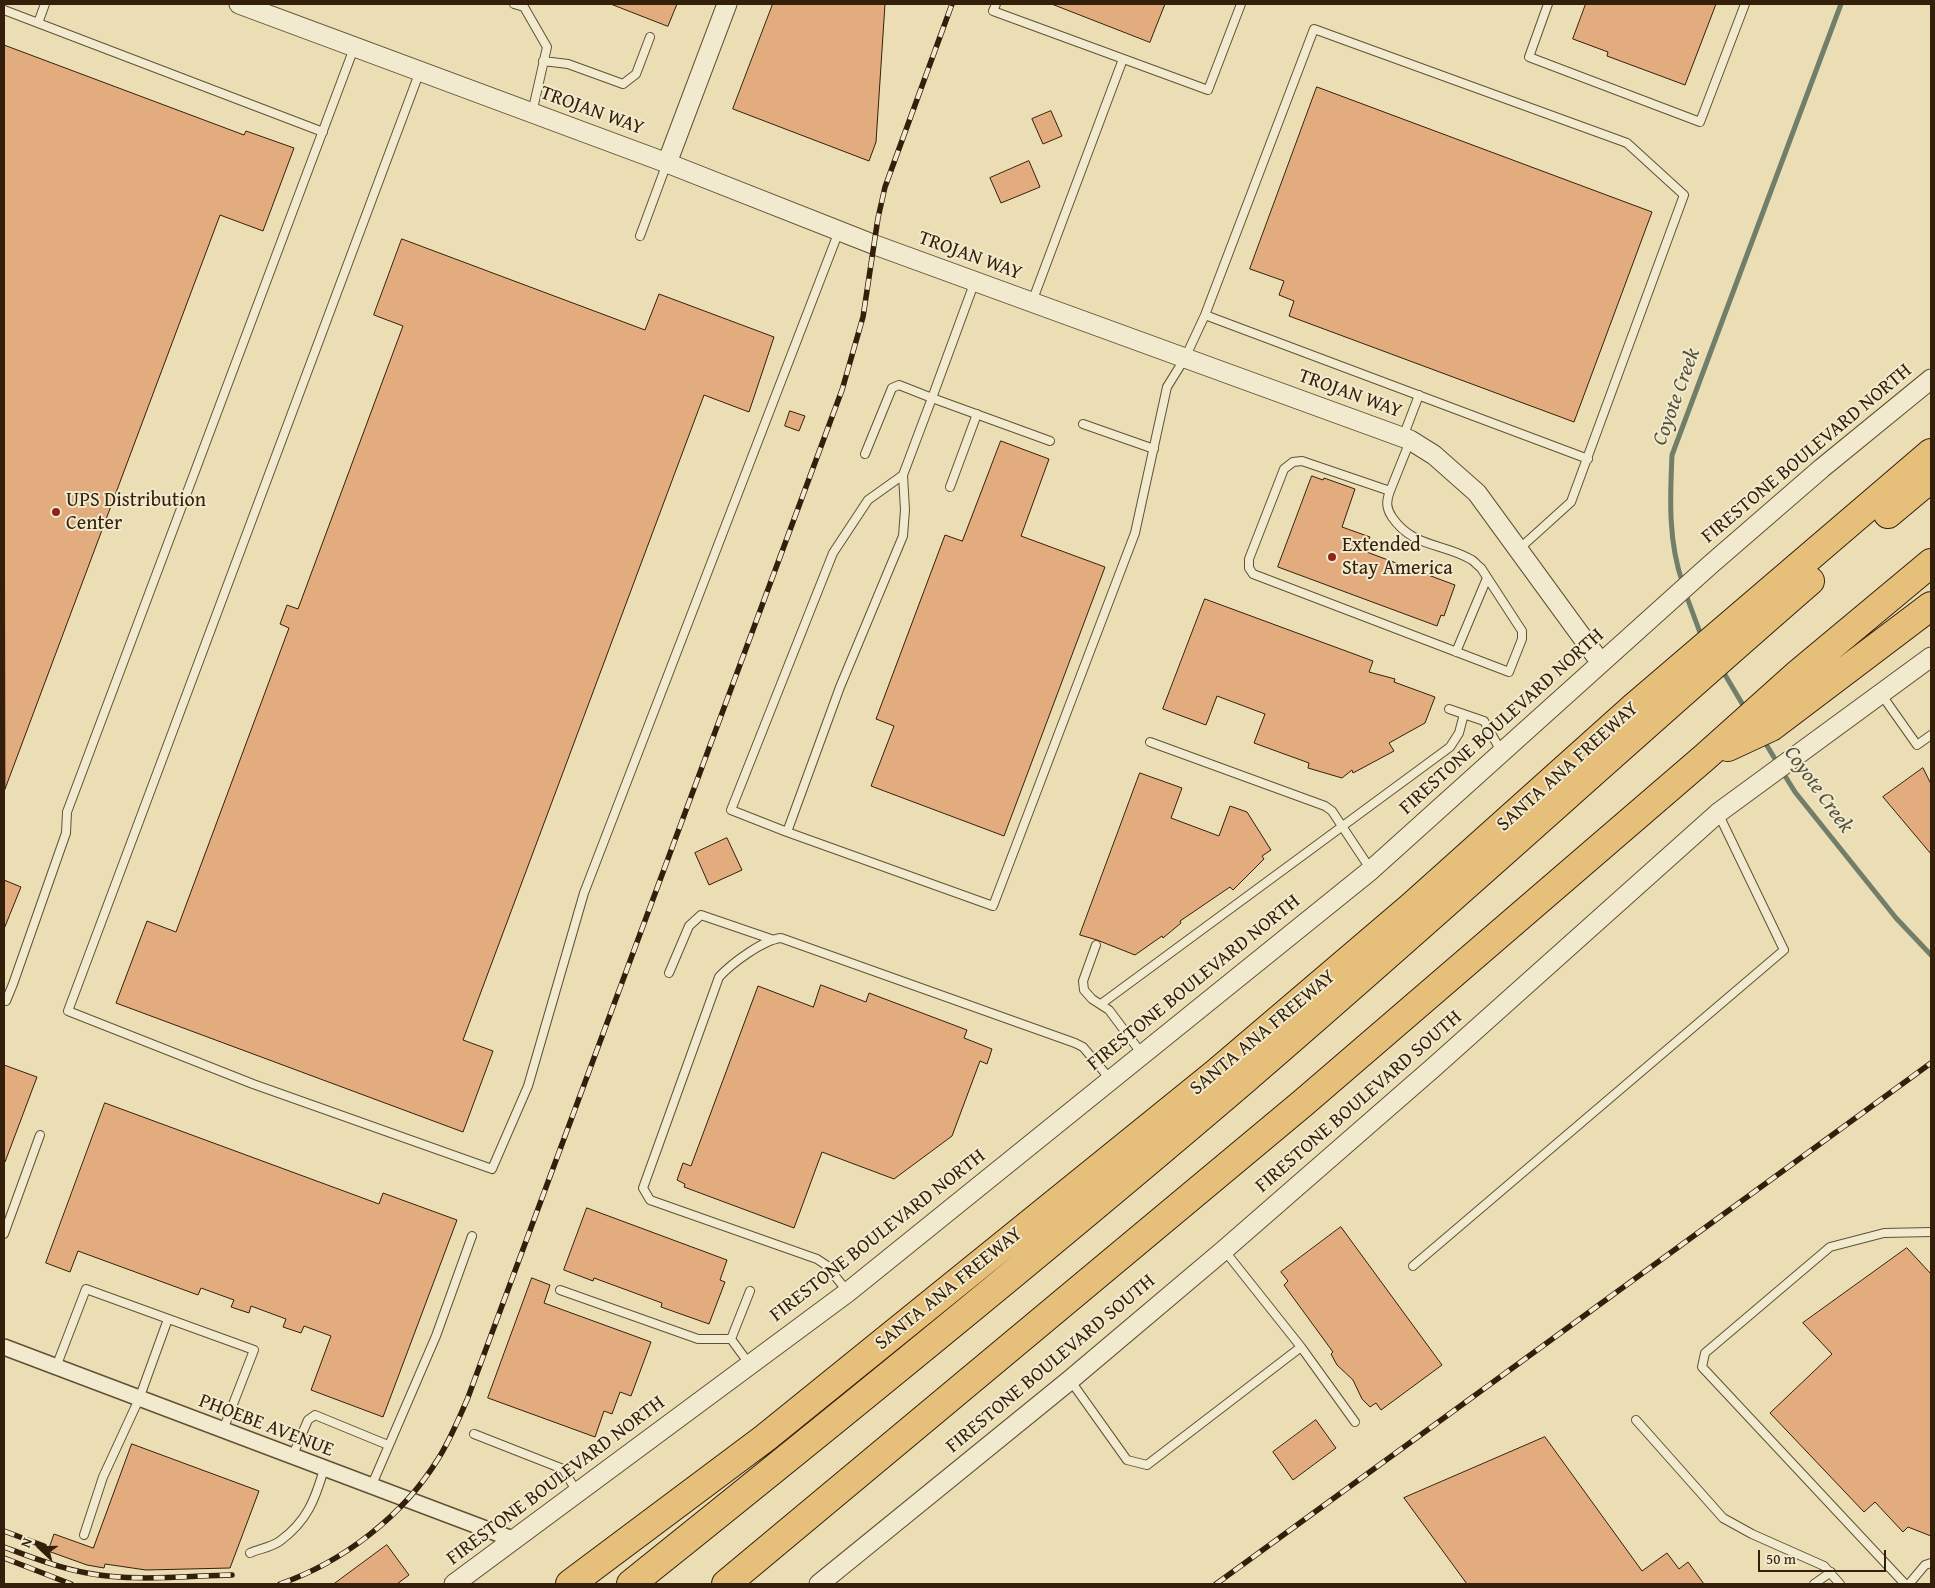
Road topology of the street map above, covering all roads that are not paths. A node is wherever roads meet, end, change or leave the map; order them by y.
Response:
1 (45, 4) edge
2 (239, 4) edge
3 (514, 4) edge
4 (727, 4) edge
5 (996, 4) edge
6 (1241, 4) edge
7 (1548, 4) edge
8 (1744, 4) edge
9 (4, 10) edge
10 (38, 23) junction
11 (650, 37) dead end
12 (355, 47) junction
13 (1123, 59) junction
14 (544, 61) junction
15 (420, 71) junction
16 (532, 112) junction
17 (323, 132) junction
18 (667, 162) junction
19 (839, 231) junction
20 (640, 236) dead end
21 (975, 281) junction
22 (1032, 302) junction
23 (1205, 315) junction
24 (1185, 358) junction
25 (1931, 379) edge
26 (1419, 395) junction
27 (932, 398) junction
28 (977, 414) junction
29 (1083, 424) dead end
30 (1407, 439) junction
31 (1050, 441) dead end
32 (1154, 449) junction
33 (1931, 453) edge
34 (865, 454) dead end
35 (1588, 459) junction
36 (903, 475) junction
37 (1931, 478) edge
38 (950, 487) dead end
39 (1390, 491) junction
40 (1517, 550) junction
41 (1931, 562) edge
42 (1487, 578) junction
43 (1931, 606) edge
44 (1755, 616) junction
45 (1456, 652) junction
46 (1931, 658) edge
47 (1601, 663) junction
48 (1881, 694) junction
49 (1449, 709) dead end
50 (1464, 714) junction
51 (1640, 717) junction
52 (1931, 735) edge
53 (1150, 742) dead end
54 (1502, 752) junction
55 (1705, 757) junction
56 (1718, 813) junction
57 (1342, 827) junction
58 (787, 832) junction
59 (1370, 870) junction
60 (771, 939) junction
61 (1096, 944) dead end
62 (669, 973) dead end
63 (4, 1000) edge
64 (1101, 1004) junction
65 (1142, 1054) junction
66 (1111, 1080) junction
67 (40, 1135) dead end
68 (1931, 1232) edge
69 (4, 1234) edge
70 (472, 1236) dead end
71 (1224, 1250) junction
72 (1412, 1266) dead end
73 (560, 1290) dead end
74 (750, 1290) dead end
75 (848, 1292) junction
76 (168, 1319) junction
77 (731, 1339) junction
78 (4, 1347) edge
79 (1301, 1347) junction
80 (750, 1365) junction
81 (56, 1367) junction
82 (1070, 1380) junction
83 (139, 1399) junction
84 (1636, 1420) dead end
85 (1355, 1422) dead end
86 (223, 1430) junction
87 (474, 1434) dead end
88 (388, 1445) junction
89 (292, 1457) junction
90 (324, 1469) junction
91 (370, 1487) junction
92 (578, 1494) junction
93 (84, 1535) dead end
94 (515, 1540) junction
95 (250, 1553) dead end
96 (1931, 1562) edge
97 (1831, 1572) junction
98 (454, 1584) edge
99 (570, 1584) edge
100 (631, 1584) edge
101 (726, 1584) edge
102 (819, 1584) edge
103 (1814, 1584) edge
104 (1840, 1584) edge
105 (1907, 1584) edge

1 - 10 lane
2 - 12 street, TROJAN WAY
3 - 14 lane
4 - 18 street
5 - 13 lane
6 - 13 lane
7 - 8 lane
9 - 10 lane
10 - 17 lane
11 - 14 lane
12 - 15 street, TROJAN WAY
12 - 17 lane
13 - 22 lane
14 - 16 lane
15 - 16 street, TROJAN WAY
15 - 19 lane
16 - 18 street, TROJAN WAY
17 - 63 lane
18 - 19 street, TROJAN WAY
18 - 20 lane
19 - 21 street, TROJAN WAY
21 - 22 street, TROJAN WAY
21 - 27 lane
22 - 24 street, TROJAN WAY
23 - 24 lane
23 - 26 lane
23 - 35 lane
24 - 30 street, TROJAN WAY
24 - 32 lane
25 - 47 street, FIRESTONE BOULEVARD NORTH
26 - 30 lane
26 - 35 lane
27 - 28 lane
27 - 34 lane
27 - 36 lane
28 - 31 lane
28 - 38 lane
29 - 32 lane
30 - 39 lane
30 - 40 street, TROJAN WAY
32 - 58 lane
33 - 44 highway, SANTA ANA FREEWAY
35 - 40 lane
36 - 58 lane
36 - 58 lane
37 - 44 highway
39 - 42 lane
39 - 45 lane
40 - 47 street, TROJAN WAY
41 - 55 highway
42 - 45 lane
42 - 45 lane
43 - 55 highway
44 - 51 highway, SANTA ANA FREEWAY
46 - 48 street, FIRESTONE BOULEVARD SOUTH
47 - 54 street, FIRESTONE BOULEVARD NORTH
48 - 52 lane
48 - 56 street, FIRESTONE BOULEVARD SOUTH
49 - 50 lane
50 - 54 lane
50 - 57 lane
51 - 99 highway, SANTA ANA FREEWAY
51 - 100 highway
53 - 57 lane
54 - 59 street, FIRESTONE BOULEVARD NORTH
55 - 101 highway
56 - 71 street, FIRESTONE BOULEVARD SOUTH
56 - 72 lane
57 - 59 lane
57 - 64 lane
59 - 65 street, FIRESTONE BOULEVARD NORTH
60 - 62 lane
60 - 66 lane
60 - 75 lane
61 - 64 lane
64 - 65 lane
65 - 66 street, FIRESTONE BOULEVARD NORTH
66 - 75 street, FIRESTONE BOULEVARD NORTH
67 - 69 lane
68 - 105 lane
70 - 88 lane
71 - 79 lane
71 - 82 street, FIRESTONE BOULEVARD SOUTH
73 - 77 lane
74 - 77 lane
75 - 80 street, FIRESTONE BOULEVARD NORTH
76 - 81 lane
76 - 83 lane
76 - 86 lane
77 - 80 lane
78 - 81 street, PHOEBE AVENUE
79 - 82 lane
79 - 85 lane
80 - 92 street, FIRESTONE BOULEVARD NORTH
81 - 83 street, PHOEBE AVENUE
82 - 102 street, FIRESTONE BOULEVARD SOUTH
83 - 86 street, PHOEBE AVENUE
83 - 93 lane
84 - 97 lane
86 - 89 street, PHOEBE AVENUE
87 - 92 lane
88 - 89 lane
88 - 91 lane
89 - 90 street, PHOEBE AVENUE
90 - 91 street, PHOEBE AVENUE
90 - 95 lane
91 - 94 street, PHOEBE AVENUE
92 - 94 street, FIRESTONE BOULEVARD NORTH
94 - 98 street, FIRESTONE BOULEVARD NORTH
96 - 105 lane
97 - 103 lane
97 - 104 lane

